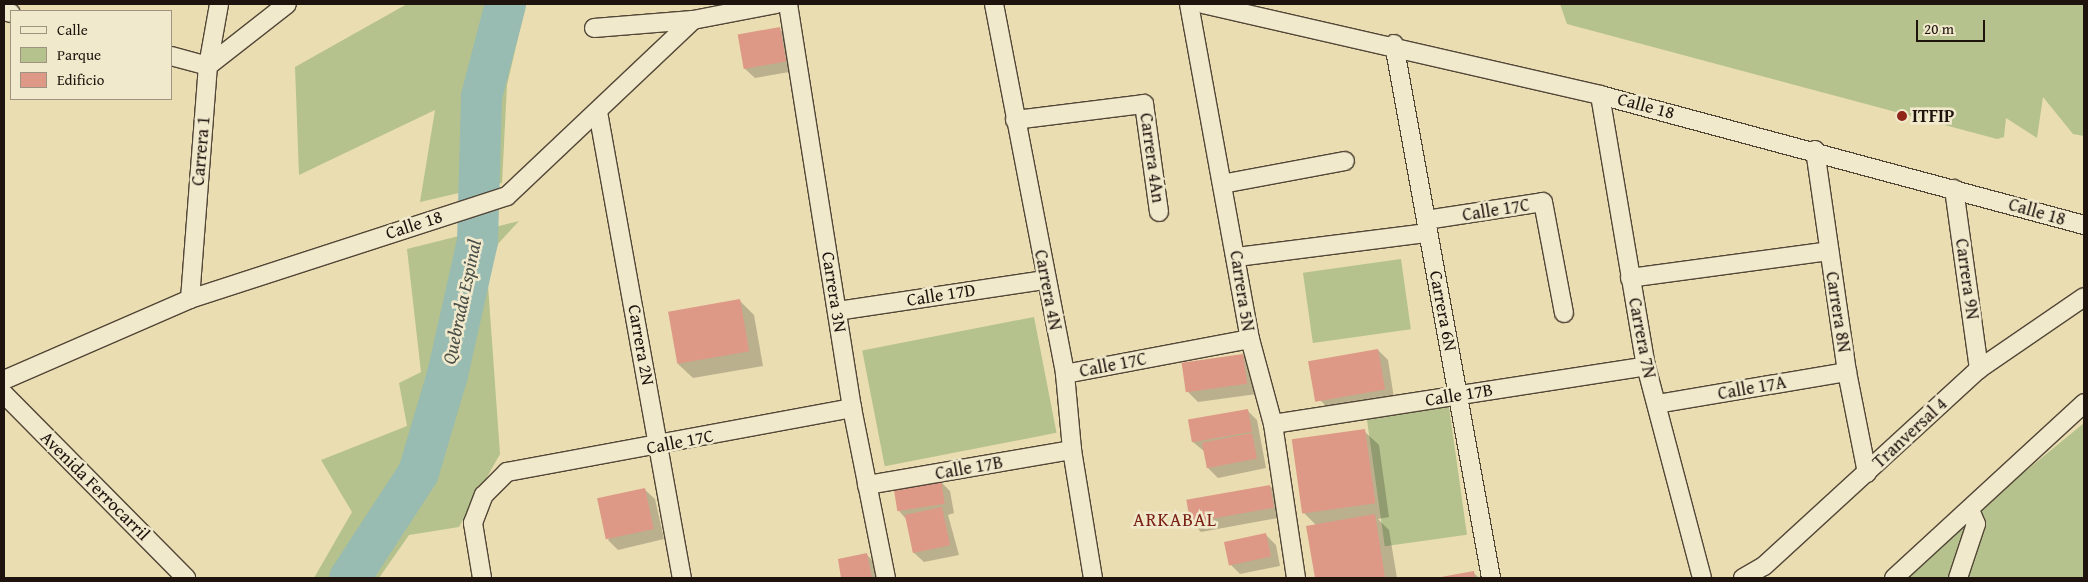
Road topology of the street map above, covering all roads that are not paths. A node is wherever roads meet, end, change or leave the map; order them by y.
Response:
1 (219, 4) edge
2 (287, 4) edge
3 (776, 4) edge
4 (788, 4) edge
5 (994, 4) edge
6 (1189, 4) edge
7 (1203, 4) edge
8 (692, 20) junction
9 (594, 28) dead end
10 (1394, 44) junction
11 (172, 56) edge
12 (208, 66) junction
13 (1600, 94) junction
14 (598, 112) junction
15 (1015, 120) junction
16 (1815, 150) junction
17 (1345, 161) dead end
18 (1222, 184) junction
19 (1954, 189) junction
20 (1159, 212) dead end
21 (2084, 226) edge
22 (1426, 227) junction
23 (1829, 251) junction
24 (1237, 257) junction
25 (1630, 278) junction
26 (1046, 280) junction
27 (2084, 297) edge
28 (190, 299) junction
29 (837, 311) junction
30 (1564, 313) dead end
31 (1250, 339) junction
32 (1646, 366) junction
33 (1979, 369) junction
34 (1847, 372) junction
35 (1065, 374) junction
36 (4, 380) edge
37 (4, 394) edge
38 (1460, 395) junction
39 (1657, 404) junction
40 (2084, 404) edge
41 (852, 408) junction
42 (1273, 424) junction
43 (658, 446) junction
44 (1072, 450) junction
45 (1867, 473) junction
46 (867, 485) junction
47 (1971, 512) junction
48 (186, 578) edge
49 (482, 578) edge
50 (682, 578) edge
51 (886, 578) edge
52 (1093, 578) edge
53 (1296, 578) edge
54 (1491, 578) edge
55 (1702, 578) edge
56 (1743, 578) edge
57 (1894, 578) edge
58 (1958, 578) edge

1 - 12 street, Carrera 1
2 - 12 street
3 - 8 street
4 - 29 street, Carrera 3N
5 - 15 street, Carrera 4N
6 - 18 street, Carrera 5N
7 - 10 street, Calle 18
8 - 9 street
8 - 14 street, Calle 18
10 - 13 street, Calle 18
10 - 22 street, Carrera 6N
11 - 12 street
12 - 28 street, Carrera 1
13 - 16 street, Calle 18
13 - 25 street, Carrera 7N
14 - 28 street, Calle 18
14 - 43 street, Carrera 2N
15 - 20 street, Carrera 4An
15 - 26 street, Carrera 4N
16 - 19 street, Calle 18
16 - 23 street, Carrera 8N
17 - 18 street
18 - 24 street, Carrera 5N
19 - 21 street, Calle 18
19 - 33 street, Carrera 9N
22 - 24 street, Calle 17C
22 - 30 street, Calle 17C
22 - 38 street, Carrera 6N
23 - 25 street
23 - 34 street, Carrera 8N
24 - 31 street, Carrera 5N
25 - 32 street, Carrera 7N
26 - 29 street, Calle 17D
26 - 35 street, Carrera 4N
27 - 33 street, Tranversal 4
28 - 36 street, Calle 18
29 - 41 street, Carrera 3N
31 - 35 street, Calle 17C
31 - 42 street, Carrera 5N
32 - 38 street, Calle 17B
32 - 39 street, Carrera 7N
33 - 45 street, Tranversal 4
34 - 39 street, Calle 17A
34 - 45 street, Carrera 8N
35 - 44 street, Carrera 4N
37 - 48 street, Avenida Ferrocarril
38 - 42 street, Calle 17B
38 - 54 street, Carrera 6N
39 - 55 street, Carrera 7N
40 - 47 street
41 - 43 street, Calle 17C
41 - 46 street, Carrera 3N
42 - 53 street, Carrera 5N
43 - 49 street, Calle 17C
43 - 50 street, Carrera 2N
44 - 46 street, Calle 17B
44 - 52 street, Carrera 4N
45 - 56 street, Tranversal 4
46 - 51 street, Carrera 3N
47 - 57 street
47 - 58 street

